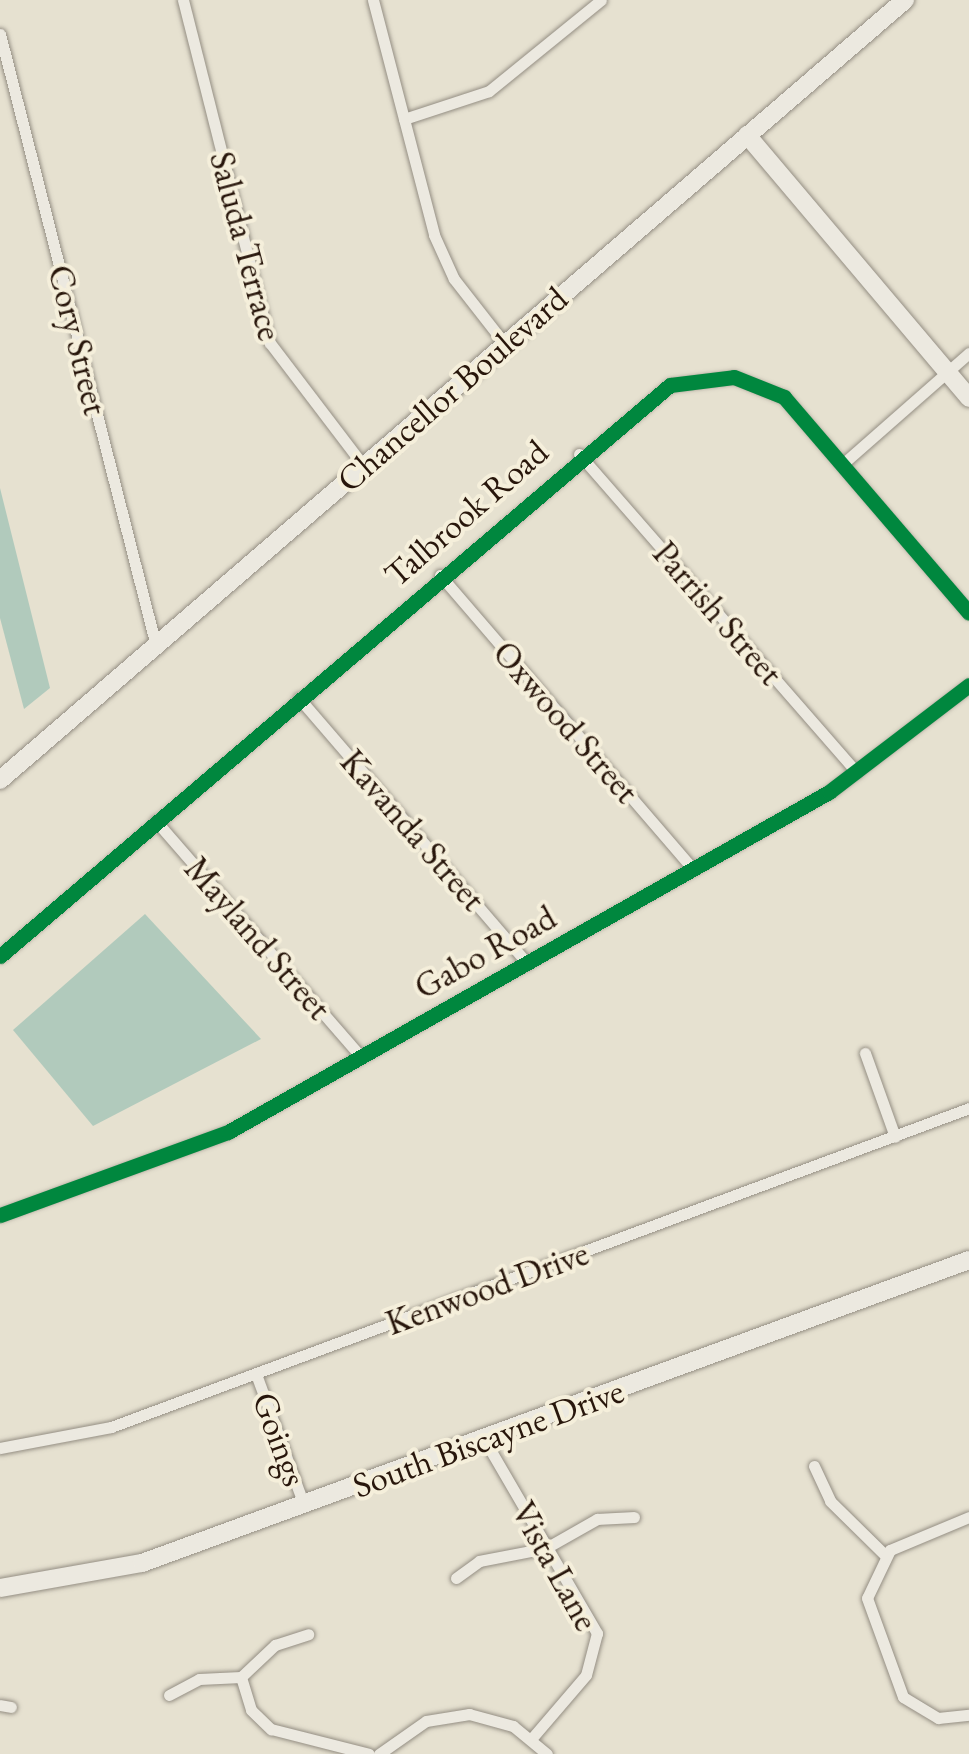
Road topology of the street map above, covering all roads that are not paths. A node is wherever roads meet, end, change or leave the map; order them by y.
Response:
1 (183, 0) edge
2 (373, 0) edge
3 (601, 0) edge
4 (905, 0) edge
5 (0, 34) edge
6 (404, 118) junction
7 (747, 135) junction
8 (504, 343) junction
9 (969, 353) edge
10 (947, 372) junction
11 (969, 398) edge
12 (579, 454) junction
13 (846, 461) junction
14 (363, 465) junction
15 (440, 575) junction
16 (969, 612) edge
17 (156, 646) junction
18 (969, 684) edge
19 (299, 698) junction
20 (856, 772) junction
21 (0, 780) edge
22 (156, 820) junction
23 (692, 869) junction
24 (0, 956) edge
25 (527, 962) junction
26 (864, 1052) dead end
27 (360, 1056) junction
28 (969, 1108) edge
29 (895, 1137) junction
30 (0, 1215) edge
31 (969, 1260) edge
32 (256, 1374) junction
33 (484, 1439) junction
34 (0, 1448) edge
35 (814, 1466) dead end
36 (304, 1505) junction
37 (969, 1517) edge
38 (634, 1518) dead end
39 (546, 1548) junction
40 (885, 1555) junction
41 (456, 1578) dead end
42 (0, 1588) edge
43 (308, 1634) dead end
44 (240, 1678) junction
45 (170, 1694) dead end
46 (969, 1715) edge
47 (532, 1738) junction
48 (369, 1754) edge
49 (379, 1754) edge
50 (547, 1754) edge

1 - 14 street, Saluda Terrace
2 - 6 street
3 - 6 street
4 - 7 street, Chancellor Boulevard
5 - 17 street, Cory Street
6 - 8 street
7 - 8 street, Chancellor Boulevard
7 - 10 street
8 - 14 street, Chancellor Boulevard
9 - 10 street
10 - 11 street
10 - 13 street
12 - 13 street, Talbrook Road
12 - 15 street, Talbrook Road
12 - 20 street, Parrish Street
13 - 16 street, Talbrook Road
14 - 17 street, Chancellor Boulevard
15 - 19 street, Talbrook Road
15 - 23 street, Oxwood Street
17 - 21 street, Chancellor Boulevard
18 - 20 street, Gabo Road
19 - 22 street, Talbrook Road
19 - 25 street, Kavanda Street
20 - 23 street, Gabo Road
22 - 24 street, Talbrook Road
22 - 27 street, Mayland Street
23 - 25 street, Gabo Road
25 - 27 street, Gabo Road
26 - 29 street
27 - 30 street, Gabo Road
28 - 29 street, Kenwood Drive
29 - 32 street, Kenwood Drive
31 - 33 street, South Biscayne Drive
32 - 34 street, Kenwood Drive
32 - 36 street, Goings
33 - 36 street, South Biscayne Drive
33 - 39 street, Vista Lane
35 - 40 street
36 - 42 street, South Biscayne Drive
37 - 40 street
38 - 39 street
39 - 41 street
39 - 47 street, Vista Lane
40 - 46 street
43 - 44 street
44 - 45 street
44 - 48 street
47 - 49 street
47 - 50 street

